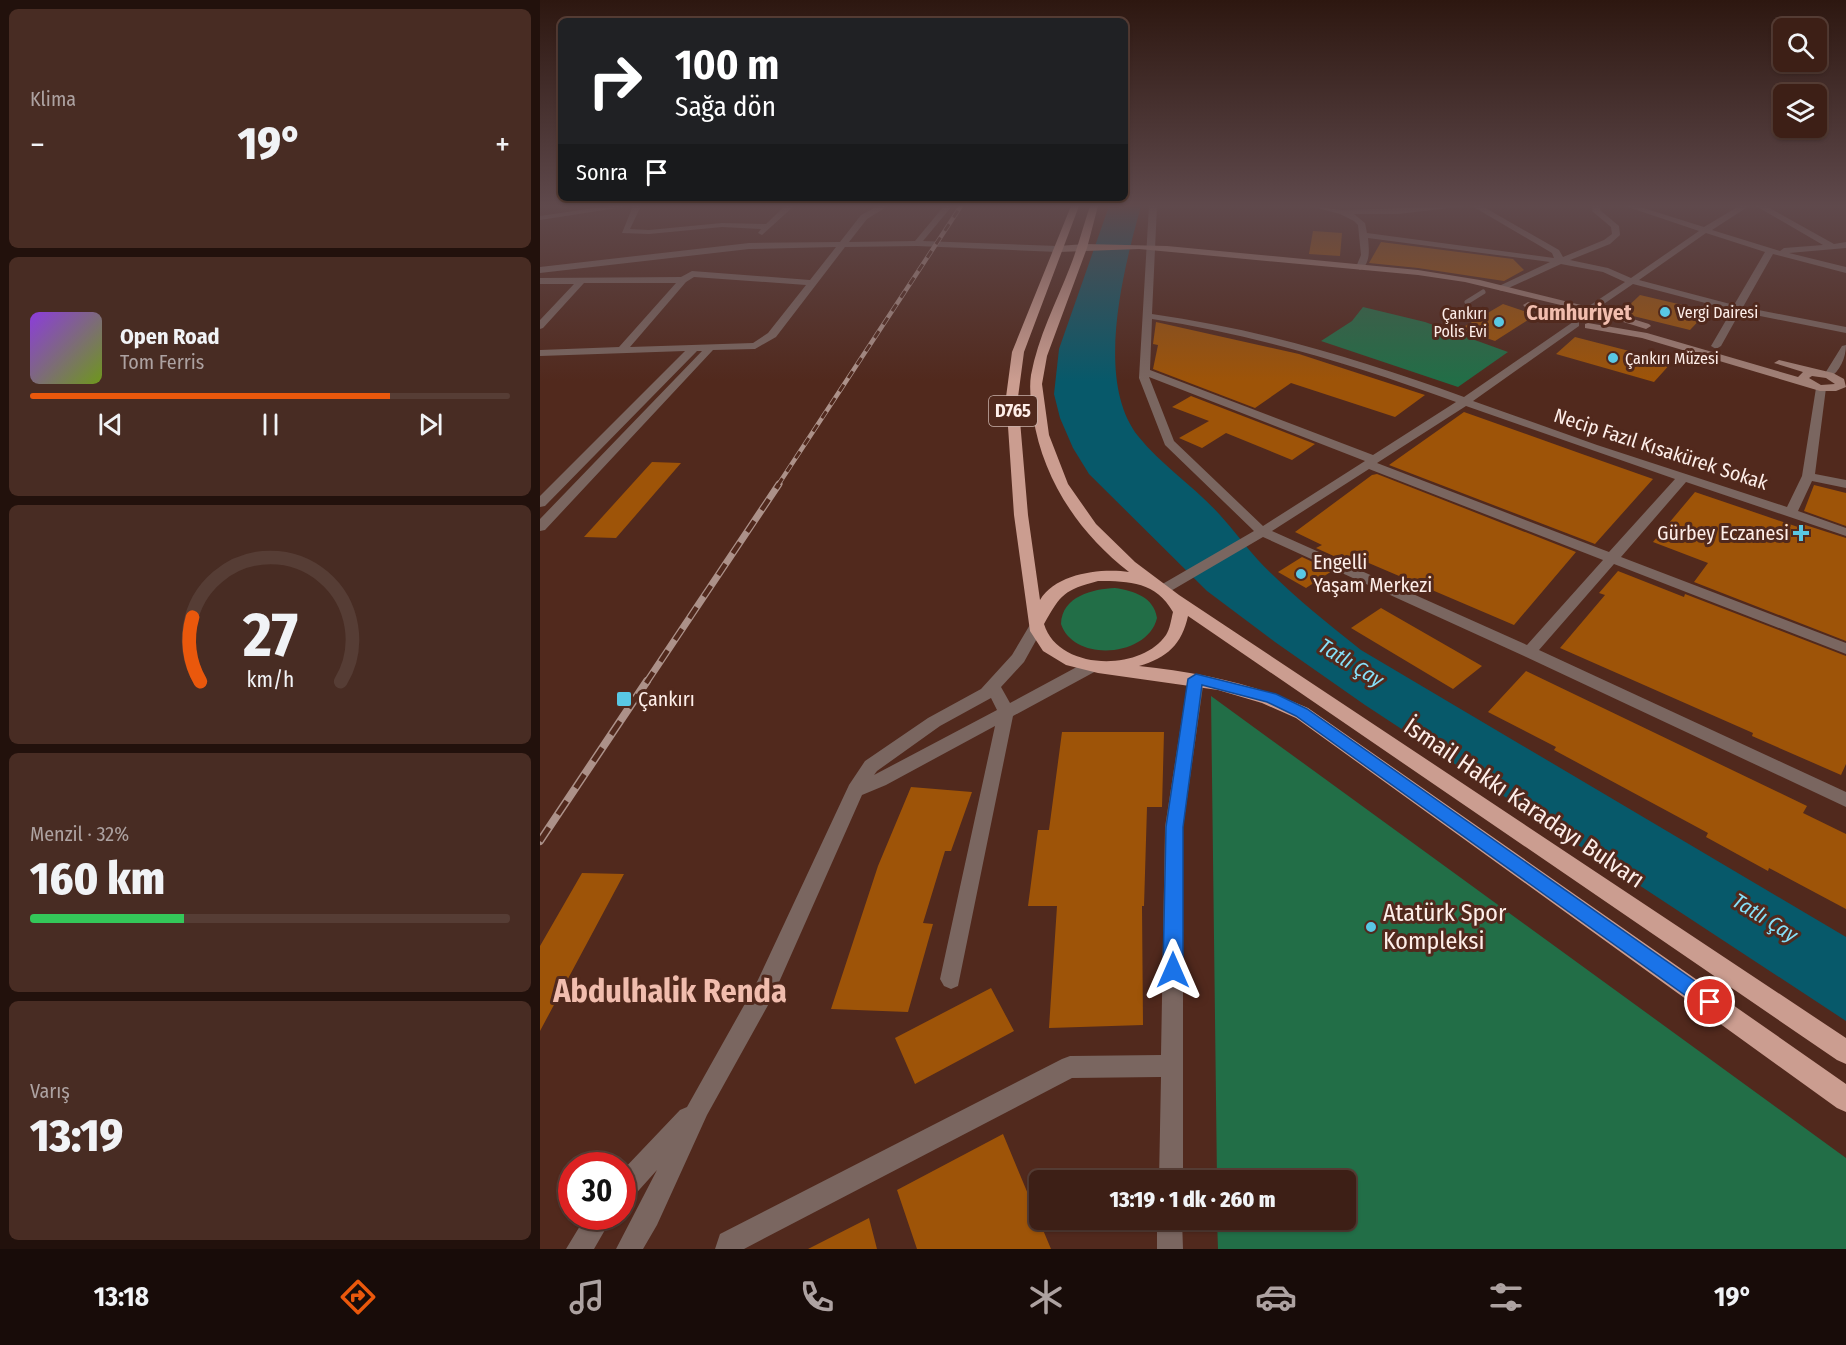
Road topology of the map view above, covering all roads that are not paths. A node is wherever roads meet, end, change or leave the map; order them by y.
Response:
1 (590, 264) edge
2 (826, 264) edge
3 (1052, 264) edge
4 (1076, 264) edge
5 (1147, 264) edge
6 (1275, 264) edge
7 (1324, 264) edge
8 (1553, 264) edge
9 (1576, 264) edge
10 (1656, 264) edge
11 (1764, 264) edge
12 (1824, 264) edge
13 (1360, 267) joint
14 (540, 270) edge
15 (1846, 270) edge
16 (683, 280) junction
17 (581, 281) junction
18 (1631, 281) junction
19 (540, 282) edge
20 (812, 283) junction
21 (1502, 288) junction
22 (1483, 292) junction
23 (1467, 302) dead end
24 (1588, 307) junction
25 (1738, 309) junction
26 (1607, 314) junction
27 (1148, 316) junction
28 (1571, 322) junction
29 (540, 326) edge
30 (1588, 326) junction
31 (1846, 330) edge
32 (1716, 346) junction
33 (693, 349) junction
34 (709, 349) junction
35 (622, 350) junction
36 (1845, 350) edge
37 (540, 353) edge
38 (1145, 372) junction
39 (1828, 375) junction
40 (1846, 381) edge
41 (1808, 383) junction
42 (1826, 388) junction
43 (1846, 393) edge
44 (1464, 402) junction
45 (1371, 462) junction
46 (1808, 476) junction
47 (1683, 478) junction
48 (1846, 484) edge
49 (540, 503) edge
50 (1791, 512) junction
51 (540, 527) edge
52 (1262, 532) junction
53 (1846, 532) edge
54 (1613, 560) junction
55 (1163, 589) junction
56 (1036, 626) junction
57 (1846, 649) edge
58 (1529, 652) junction
59 (1092, 666) junction
60 (1196, 679) junction
61 (993, 686) junction
62 (1006, 711) junction
63 (855, 790) junction
64 (1846, 800) edge
65 (951, 979) dead end
66 (1846, 1052) edge
67 (1172, 1066) junction
68 (1846, 1099) edge
69 (699, 1107) junction
70 (1171, 1170) edge
71 (636, 1175) edge
72 (591, 1230) edge
73 (1170, 1230) edge
74 (579, 1249) edge
75 (629, 1249) edge
76 (728, 1249) edge
77 (1170, 1249) edge

1 - 14 street
2 - 20 street
3 - 56 highway, D765
4 - 55 highway, İsmail Hakkı Karadayı Bulvarı / D765
5 - 27 street
6 - 22 main road
7 - 13 main road
8 - 21 street
9 - 18 street
10 - 18 street
11 - 25 street
12 - 15 street
13 - 21 main road
16 - 17 street
16 - 20 street
16 - 35 street
17 - 19 street
17 - 29 street
18 - 24 street
18 - 25 street
20 - 34 street
21 - 24 main road
22 - 23 lane
22 - 28 main road
24 - 26 main road
24 - 28 main road
25 - 31 street
25 - 32 street
26 - 30 main road
26 - 32 main road
27 - 38 street
27 - 44 street, Necip Fazıl Kısakürek Sokak
28 - 30 main road
28 - 44 street
30 - 41 main road
32 - 39 main road
33 - 34 street
33 - 35 street
33 - 49 street
34 - 51 street
35 - 37 street
36 - 39 street
38 - 45 street
38 - 52 street
39 - 40 main road
39 - 41 main road
39 - 42 main road
41 - 42 main road
42 - 43 main road
42 - 46 street
44 - 45 street
44 - 47 street, Necip Fazıl Kısakürek Sokak
45 - 52 street
45 - 54 street
46 - 48 street
46 - 50 street
47 - 50 street, Necip Fazıl Kısakürek Sokak
47 - 54 street
50 - 53 street, Necip Fazıl Kısakürek Sokak
52 - 55 street
52 - 58 street
54 - 57 street
54 - 58 street
55 - 56 highway
55 - 59 highway
55 - 66 highway, İsmail Hakkı Karadayı Bulvarı / D765
56 - 59 highway
56 - 61 street
58 - 64 street
59 - 60 highway
59 - 62 street
60 - 67 street
60 - 68 highway
61 - 62 street
61 - 63 street
62 - 63 street
62 - 65 street
63 - 69 street
67 - 70 street
67 - 76 street
69 - 71 street
69 - 75 street
72 - 74 street
73 - 77 street

